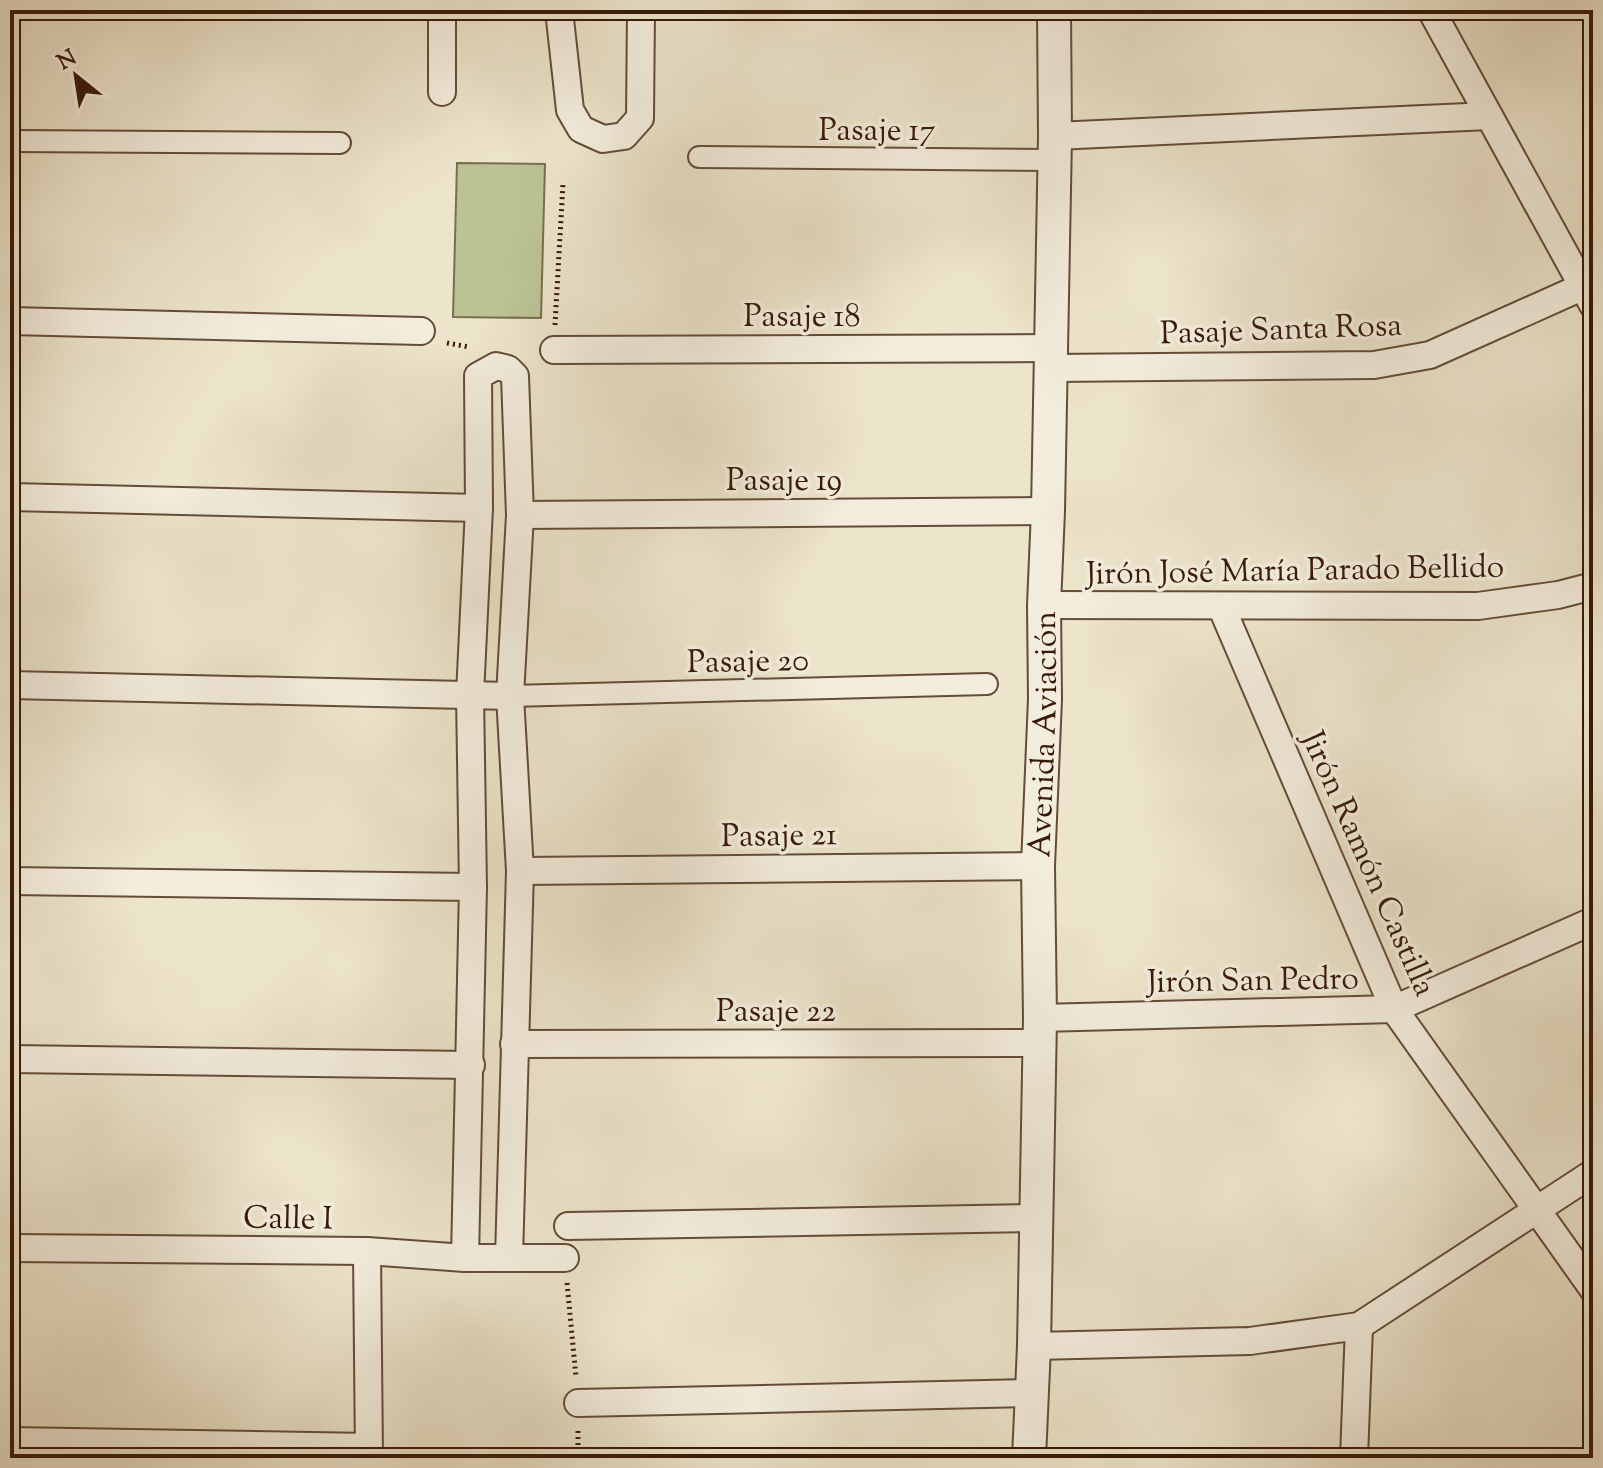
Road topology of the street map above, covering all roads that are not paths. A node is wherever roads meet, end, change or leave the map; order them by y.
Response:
1 (442, 10) edge
2 (559, 10) edge
3 (641, 10) edge
4 (1054, 10) edge
5 (1431, 10) edge
6 (442, 92) dead end
7 (1489, 116) junction
8 (10, 141) edge
9 (340, 143) dead end
10 (1054, 148) junction
11 (699, 157) dead end
12 (1590, 292) edge
13 (10, 321) edge
14 (421, 331) dead end
15 (554, 350) road end
16 (1051, 358) junction
17 (10, 497) edge
18 (479, 508) junction
19 (1048, 511) junction
20 (520, 515) junction
21 (1593, 586) edge
22 (1044, 605) junction
23 (1221, 606) junction
24 (987, 684) dead end
25 (10, 685) edge
26 (470, 695) junction
27 (510, 696) junction
28 (1038, 866) junction
29 (520, 871) junction
30 (10, 881) edge
31 (473, 887) junction
32 (1593, 921) edge
33 (1394, 1009) junction
34 (1039, 1031) junction
35 (514, 1044) junction
36 (10, 1059) edge
37 (471, 1065) junction
38 (1593, 1173) edge
39 (1535, 1211) junction
40 (1034, 1218) junction
41 (568, 1226) dead end
42 (10, 1248) edge
43 (367, 1251) junction
44 (465, 1258) junction
45 (509, 1258) junction
46 (565, 1258) road end
47 (1593, 1289) edge
48 (1359, 1326) junction
49 (1034, 1346) junction
50 (1031, 1393) junction
51 (578, 1403) road end
52 (10, 1438) edge
53 (369, 1451) edge
54 (1029, 1458) edge
55 (1354, 1458) edge

1 - 6 street
2 - 3 street
4 - 10 street, Avenida Aviación
5 - 7 street
7 - 10 street
7 - 12 street
8 - 9 street
10 - 11 street, Pasaje 17
10 - 16 street, Avenida Aviación
12 - 16 street, Pasaje Santa Rosa
13 - 14 street
15 - 16 street, Pasaje 18
16 - 19 street, Avenida Aviación
17 - 18 street
18 - 20 street
18 - 26 street
19 - 20 street, Pasaje 19
19 - 22 street, Avenida Aviación
20 - 27 street
21 - 23 street, Jirón José María Parado Bellido
22 - 23 street, Jirón José María Parado Bellido
22 - 28 street, Avenida Aviación
23 - 33 street, Jirón Ramón Castilla
24 - 27 street, Pasaje 20
25 - 26 street
26 - 27 street
26 - 31 street
27 - 29 street
28 - 29 street, Pasaje 21
28 - 34 street, Avenida Aviación
29 - 35 street
30 - 31 street
31 - 37 street
32 - 33 street, Jirón San Pedro
33 - 34 street, Jirón San Pedro
33 - 39 street, Jirón Ramón Castilla
34 - 35 street, Pasaje 22
34 - 40 street, Avenida Aviación
35 - 45 street
36 - 37 street
37 - 44 street
38 - 39 street
39 - 47 street, Jirón Ramón Castilla
39 - 48 street
40 - 41 street
40 - 49 street, Avenida Aviación
42 - 43 street, Calle I
43 - 44 street, Calle I
43 - 53 street
44 - 45 street, Calle I
45 - 46 street, Calle I
48 - 49 street
48 - 55 street
49 - 50 street, Avenida Aviación
50 - 51 street
50 - 54 street, Avenida Aviación
52 - 53 street

